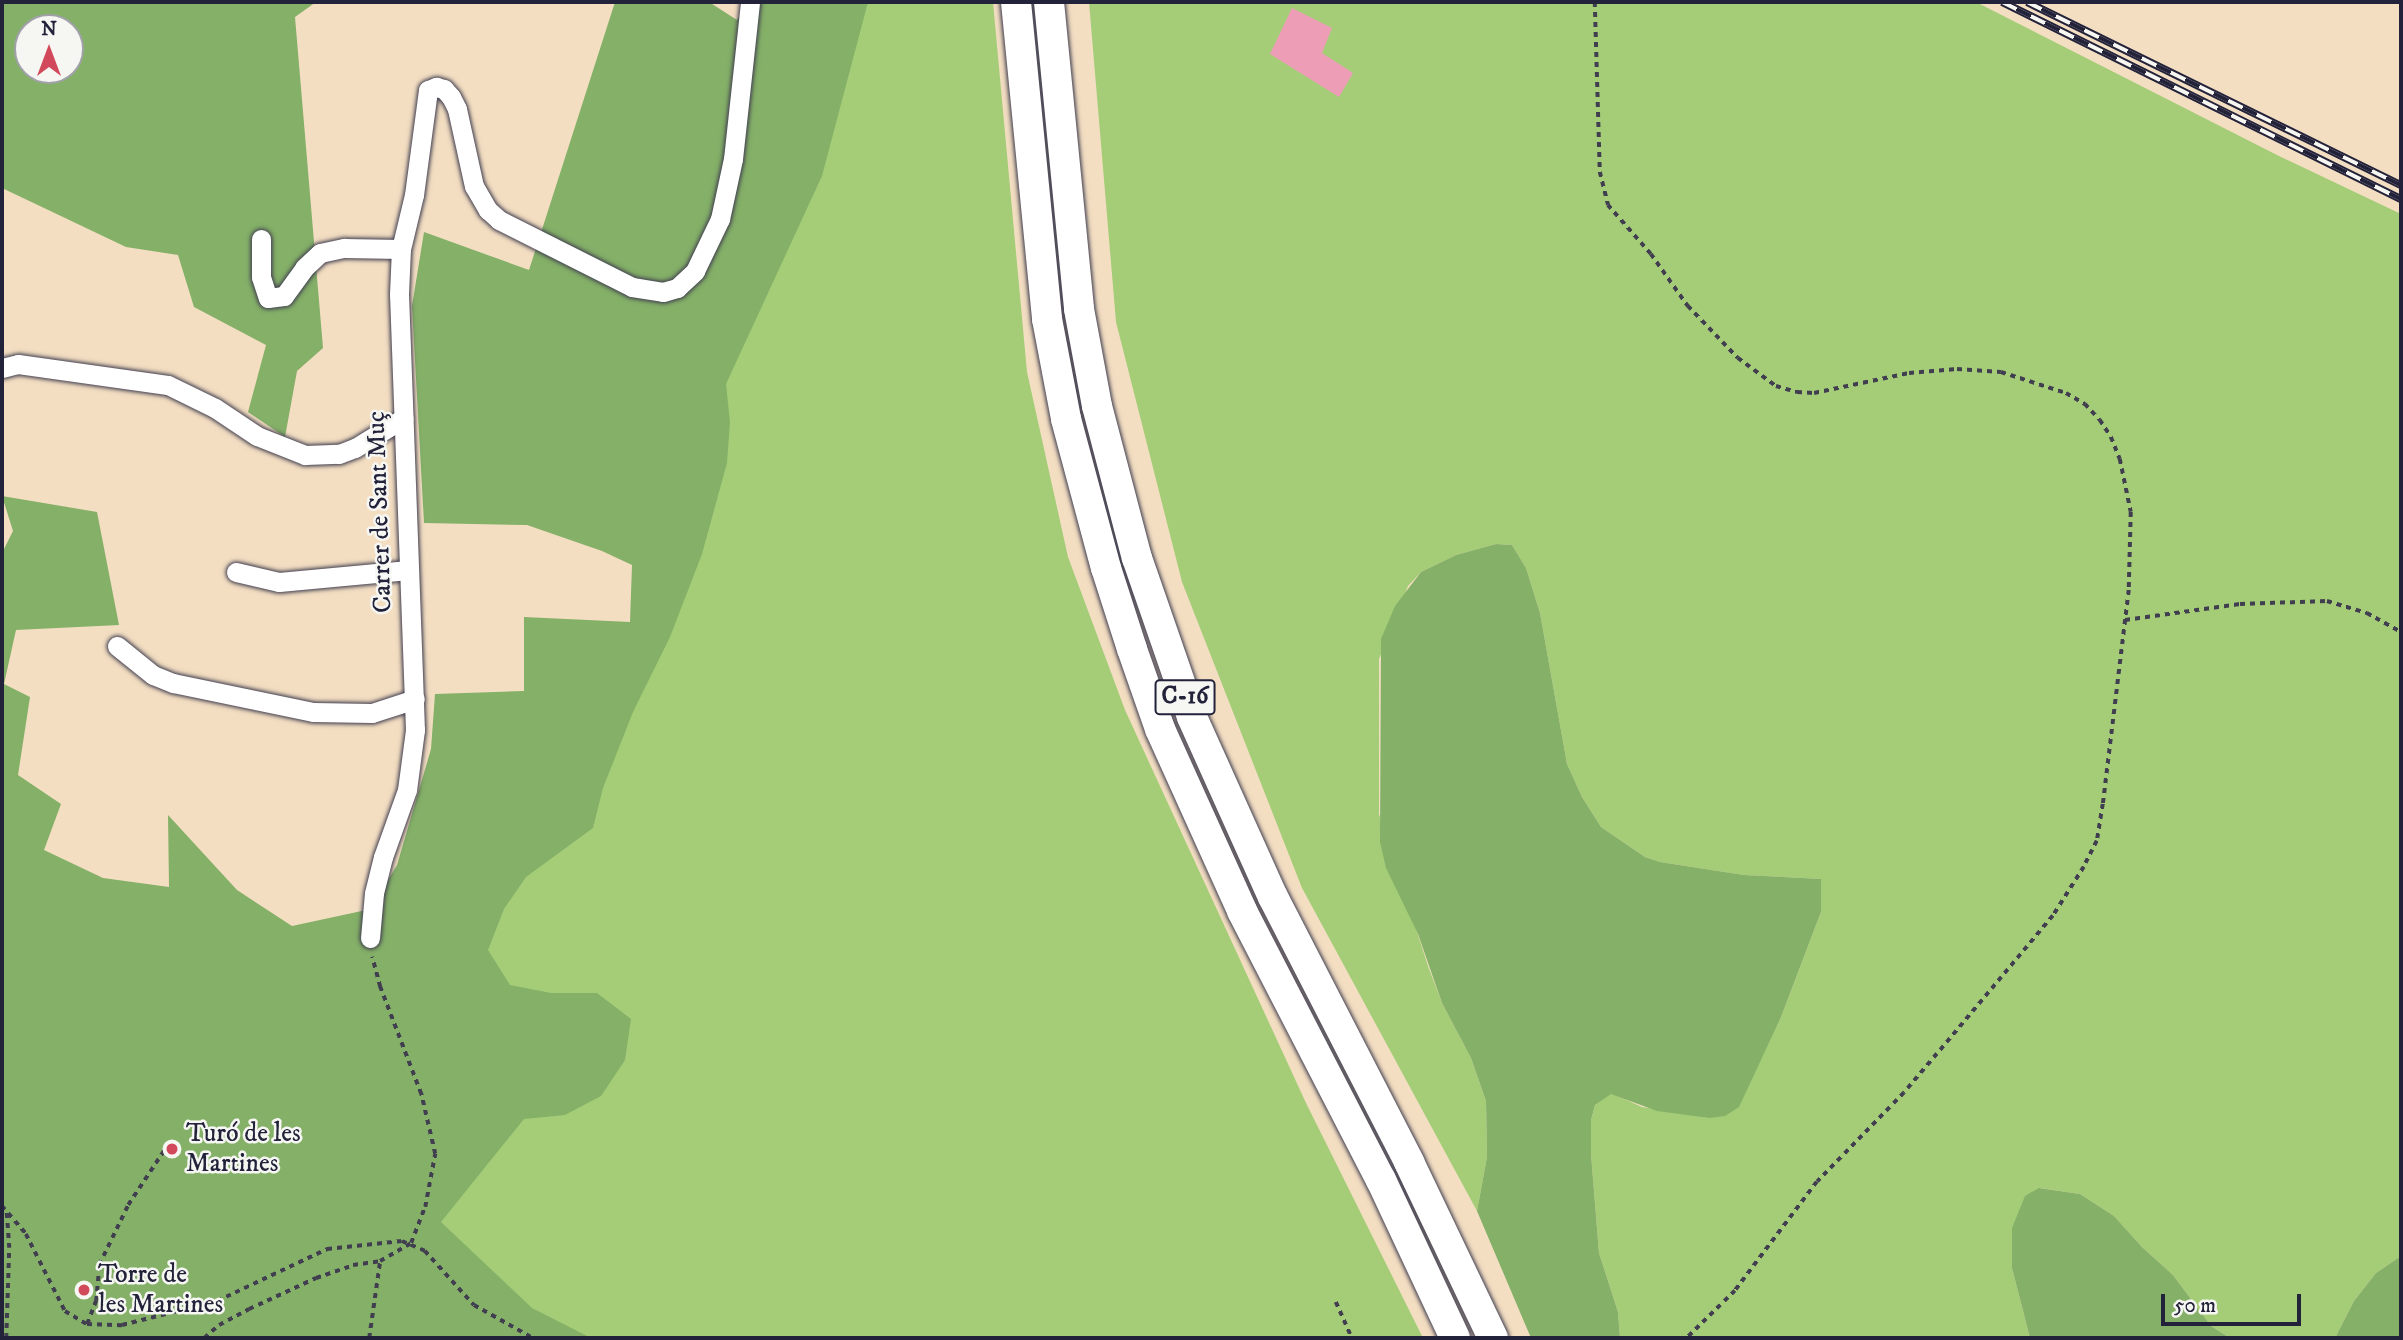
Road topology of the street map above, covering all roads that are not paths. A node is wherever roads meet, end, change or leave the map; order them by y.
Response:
1 (750, 2) edge
2 (1016, 2) edge
3 (1049, 2) edge
4 (261, 239) dead end
5 (401, 249) junction
6 (2, 368) edge
7 (404, 418) junction
8 (408, 570) junction
9 (236, 572) dead end
10 (117, 646) dead end
11 (415, 699) junction
12 (370, 938) road end
13 (1455, 1338) edge
14 (1493, 1338) edge

1 - 5 street, Carrer de Sant Muç
2 - 13 highway, C-16
3 - 14 highway, C-16
4 - 5 street
5 - 7 street, Carrer de Sant Muç
6 - 7 street
7 - 8 street, Carrer de Sant Muç
8 - 9 street
8 - 11 street, Carrer de Sant Muç
10 - 11 street
11 - 12 street, Carrer de Sant Muç

